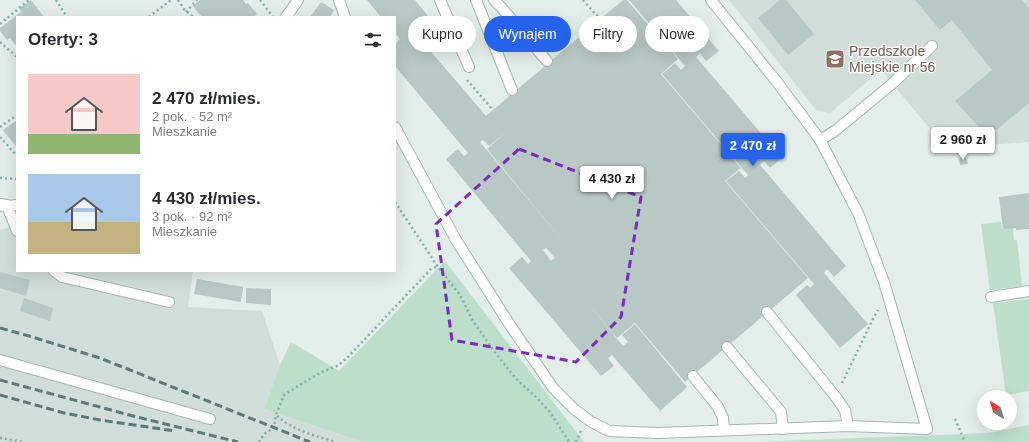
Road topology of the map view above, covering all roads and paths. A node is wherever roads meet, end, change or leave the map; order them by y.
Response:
1 (29, 0) edge
2 (56, 0) edge
3 (171, 0) edge
4 (178, 0) edge
5 (197, 0) edge
6 (260, 0) edge
7 (298, 0) edge
8 (339, 0) edge
9 (440, 0) edge
10 (476, 0) edge
11 (494, 0) edge
12 (583, 0) edge
13 (711, 0) edge
14 (186, 12) junction
15 (66, 16) edge
16 (150, 16) edge
17 (192, 16) edge
18 (272, 16) edge
19 (287, 16) edge
20 (345, 16) edge
21 (597, 16) edge
22 (0, 24) edge
23 (0, 42) edge
24 (932, 46) dead end
25 (16, 56) edge
26 (547, 61) dead end
27 (469, 67) dead end
28 (467, 81) dead end
29 (512, 90) dead end
30 (493, 110) dead end
31 (16, 116) edge
32 (0, 127) edge
33 (396, 128) edge
34 (0, 137) edge
35 (820, 140) junction
36 (16, 155) edge
37 (0, 178) edge
38 (16, 180) edge
39 (396, 204) edge
40 (8, 205) edge
41 (16, 228) edge
42 (438, 267) junction
43 (55, 272) edge
44 (1029, 291) edge
45 (992, 297) dead end
46 (169, 302) dead end
47 (878, 310) dead end
48 (767, 312) dead end
49 (727, 346) dead end
50 (0, 360) edge
51 (693, 376) dead end
52 (835, 396) junction
53 (276, 415) junction
54 (210, 419) dead end
55 (955, 419) dead end
56 (848, 426) junction
57 (783, 429) junction
58 (724, 430) junction
59 (0, 438) edge
60 (24, 442) edge
61 (259, 442) edge
62 (336, 442) edge
63 (568, 442) edge
64 (965, 442) edge

1 - 22 path
2 - 15 path
3 - 16 path
4 - 14 path
5 - 14 path
6 - 18 path
7 - 19 lane
8 - 20 lane
9 - 27 lane
10 - 29 lane
11 - 26 lane
12 - 21 path
13 - 35 lane
14 - 17 path
23 - 25 path
24 - 35 lane
28 - 30 path
31 - 32 path
33 - 58 lane
34 - 36 path
35 - 56 lane
37 - 38 path
39 - 42 path
40 - 41 lane
42 - 53 path
42 - 63 path
43 - 46 lane
44 - 45 lane
47 - 52 path
48 - 52 lane
49 - 57 lane
50 - 54 lane
51 - 58 lane
52 - 56 lane
53 - 61 path
53 - 62 path
55 - 64 path
56 - 57 lane
57 - 58 lane
59 - 60 path

